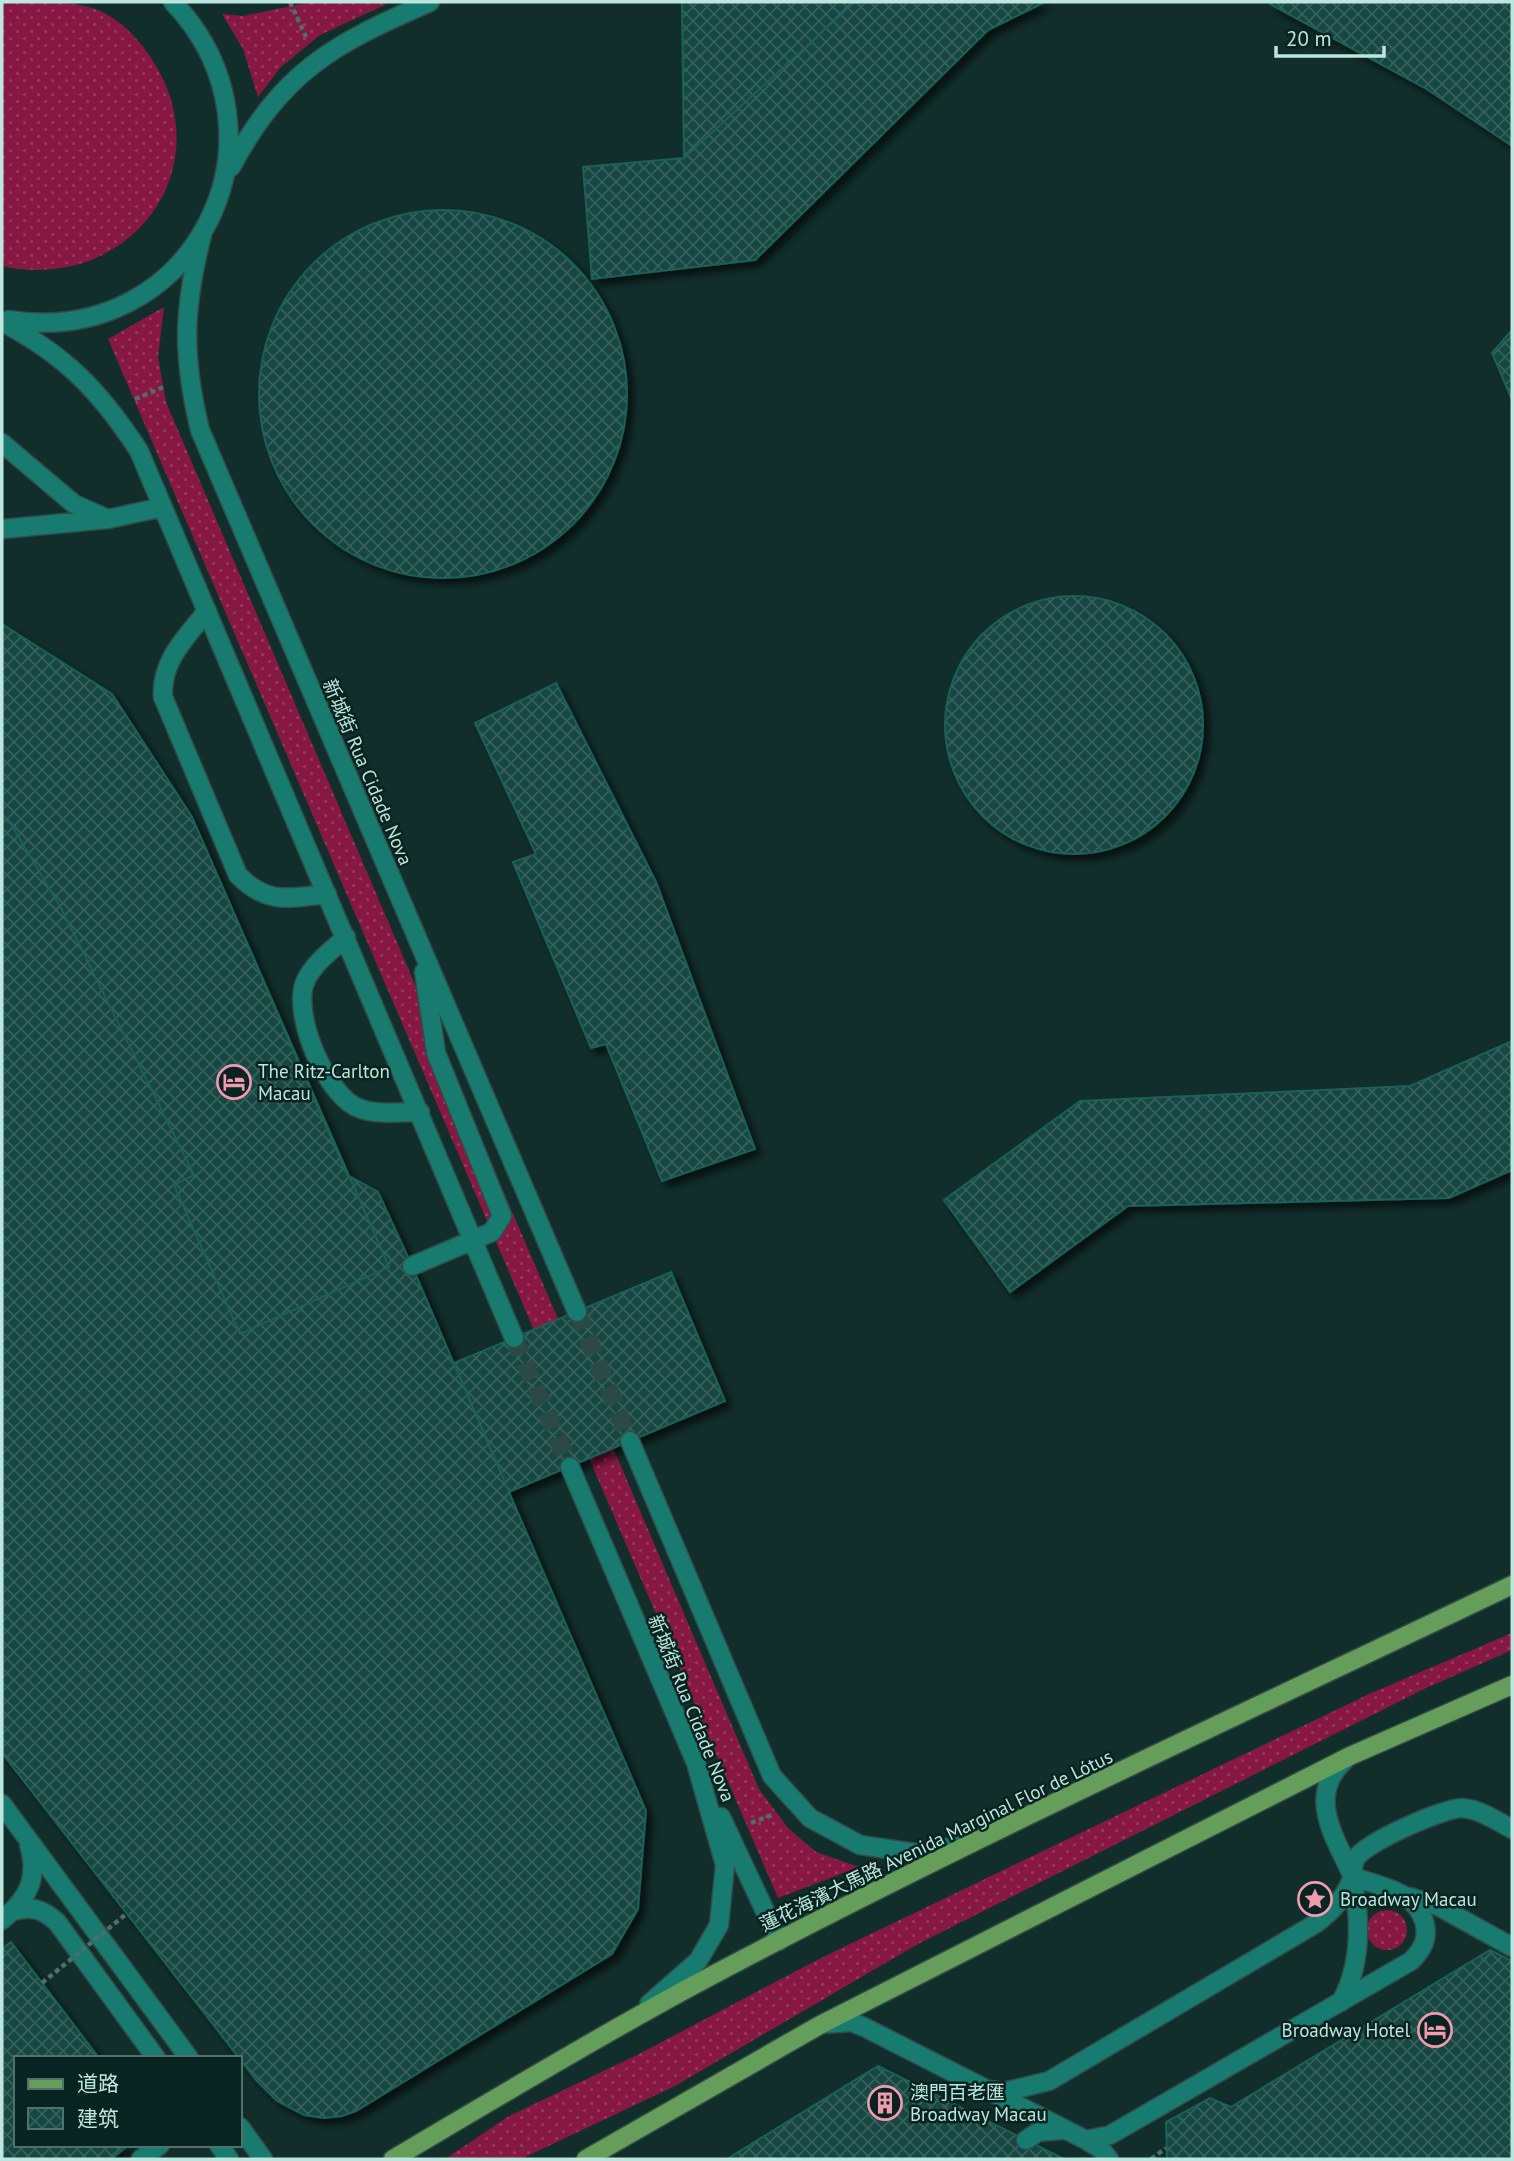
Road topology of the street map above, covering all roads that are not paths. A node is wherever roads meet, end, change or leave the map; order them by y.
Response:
1 (173, 2) edge
2 (430, 2) edge
3 (225, 178) junction
4 (202, 236) junction
5 (2, 320) edge
6 (2, 443) edge
7 (163, 507) junction
8 (108, 519) junction
9 (2, 529) edge
10 (207, 611) junction
11 (327, 894) junction
12 (346, 937) junction
13 (420, 948) junction
14 (419, 1112) junction
15 (474, 1240) junction
16 (412, 1266) dead end
17 (577, 1312) tunnel mouth
18 (514, 1338) tunnel mouth
19 (631, 1441) tunnel mouth
20 (569, 1467) tunnel mouth
21 (1512, 1585) edge
22 (1512, 1685) edge
23 (1350, 1756) junction
24 (696, 1763) junction
25 (2, 1804) edge
26 (1512, 1829) edge
27 (27, 1838) junction
28 (968, 1844) junction
29 (1353, 1877) junction
30 (1407, 1896) junction
31 (7, 1915) edge
32 (779, 1941) junction
33 (1512, 1947) edge
34 (1341, 2002) junction
35 (628, 2021) junction
36 (820, 2025) junction
37 (155, 2056) edge
38 (188, 2056) edge
39 (979, 2088) junction
40 (1020, 2109) junction
41 (242, 2130) edge
42 (1065, 2130) junction
43 (1086, 2140) junction
44 (157, 2147) edge
45 (141, 2159) edge
46 (263, 2159) edge
47 (393, 2159) edge
48 (586, 2159) edge
49 (1109, 2159) edge

1 - 3 street
2 - 3 street
3 - 4 street
4 - 5 street
4 - 13 street, 新城街 Rua Cidade Nova
5 - 7 street
6 - 8 street
7 - 8 street
7 - 10 street
8 - 9 street
10 - 11 street
10 - 11 street
11 - 12 street
12 - 14 street
12 - 14 street
13 - 15 street
13 - 17 street, 新城街 Rua Cidade Nova
14 - 15 street
15 - 16 street
15 - 18 street
19 - 28 street
20 - 24 street, 新城街 Rua Cidade Nova
21 - 28 main road, 蓮花海濱大馬路 Avenida Marginal Flor de Lótus
22 - 23 main road
23 - 29 street
23 - 36 main road
24 - 32 street
24 - 35 street, 新城街 Rua Cidade Nova
25 - 27 street
26 - 29 street
27 - 31 street
27 - 38 street
28 - 32 main road, 蓮花海濱大馬路 Avenida Marginal Flor de Lótus
29 - 30 street
29 - 34 street
29 - 39 street
30 - 33 street
30 - 34 street
31 - 37 street
32 - 35 main road, 蓮花海濱大馬路 Avenida Marginal Flor de Lótus
34 - 43 street
35 - 47 main road, 蓮花海濱大馬路 Avenida Marginal Flor de Lótus
36 - 39 street
36 - 48 main road
39 - 40 street
40 - 42 street
40 - 42 street
41 - 46 street
42 - 43 street
43 - 49 street
44 - 45 street

